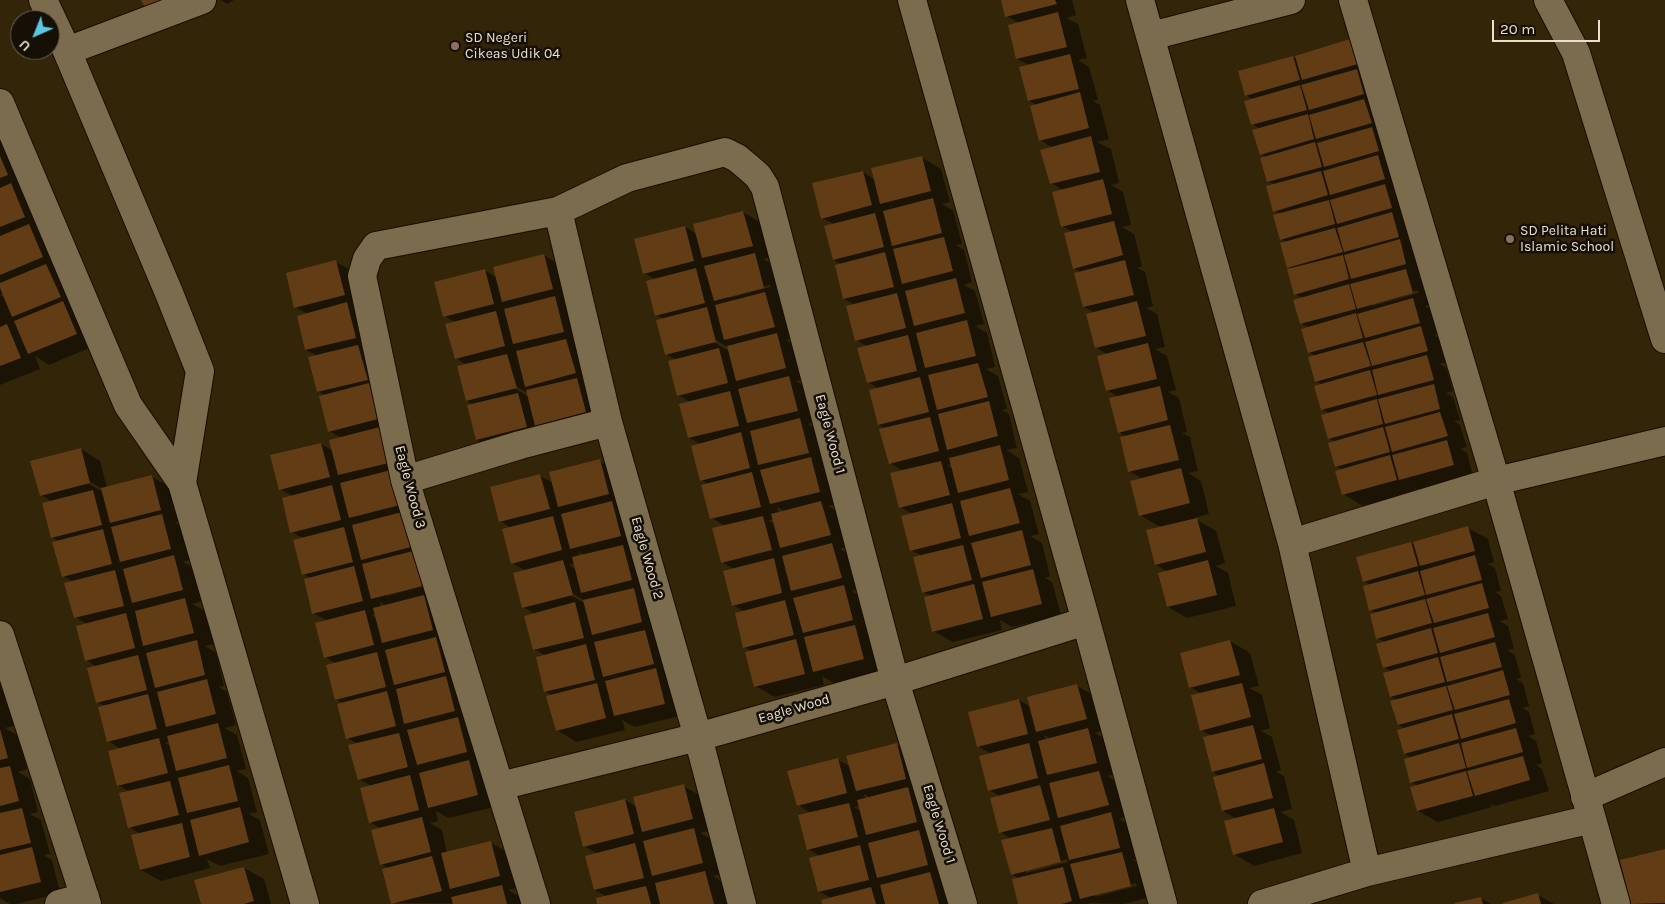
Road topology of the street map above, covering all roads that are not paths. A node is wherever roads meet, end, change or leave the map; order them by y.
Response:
1 (43, 0) edge
2 (202, 0) edge
3 (912, 0) edge
4 (1140, 0) edge
5 (1291, 0) edge
6 (1353, 0) edge
7 (1548, 0) edge
8 (1151, 36) junction
9 (67, 51) junction
10 (0, 102) edge
11 (558, 211) junction
12 (1665, 339) edge
13 (608, 422) junction
14 (1665, 441) edge
15 (406, 480) junction
16 (1496, 481) junction
17 (182, 482) junction
18 (1292, 543) junction
19 (1086, 621) junction
20 (0, 635) edge
21 (895, 681) junction
22 (698, 737) junction
23 (1665, 762) edge
24 (500, 786) junction
25 (1588, 808) junction
26 (1367, 872) junction
27 (86, 900) edge
28 (59, 904) edge
29 (305, 904) edge
30 (536, 904) edge
31 (742, 904) edge
32 (963, 904) edge
33 (1163, 904) edge
34 (1262, 904) edge
35 (1616, 904) edge

1 - 9 street
2 - 9 street
3 - 19 street
4 - 8 street
5 - 8 street
6 - 16 street
7 - 12 street
8 - 18 street
9 - 17 street
10 - 17 street
11 - 13 street, Eagle Wood 2
11 - 15 street, Eagle Wood 3
11 - 21 street, Eagle Wood 1
13 - 15 street
13 - 22 street, Eagle Wood 2
14 - 16 street
15 - 24 street, Eagle Wood 3
16 - 18 street
16 - 25 street
17 - 29 street
18 - 26 street
19 - 21 street, Eagle Wood
19 - 33 street
20 - 27 street
21 - 22 street, Eagle Wood
21 - 32 street, Eagle Wood 1
22 - 24 street, Eagle Wood
22 - 31 street, Eagle Wood 2
23 - 25 street
24 - 30 street, Eagle Wood 3
25 - 26 street
25 - 35 street
26 - 34 street
27 - 28 street

